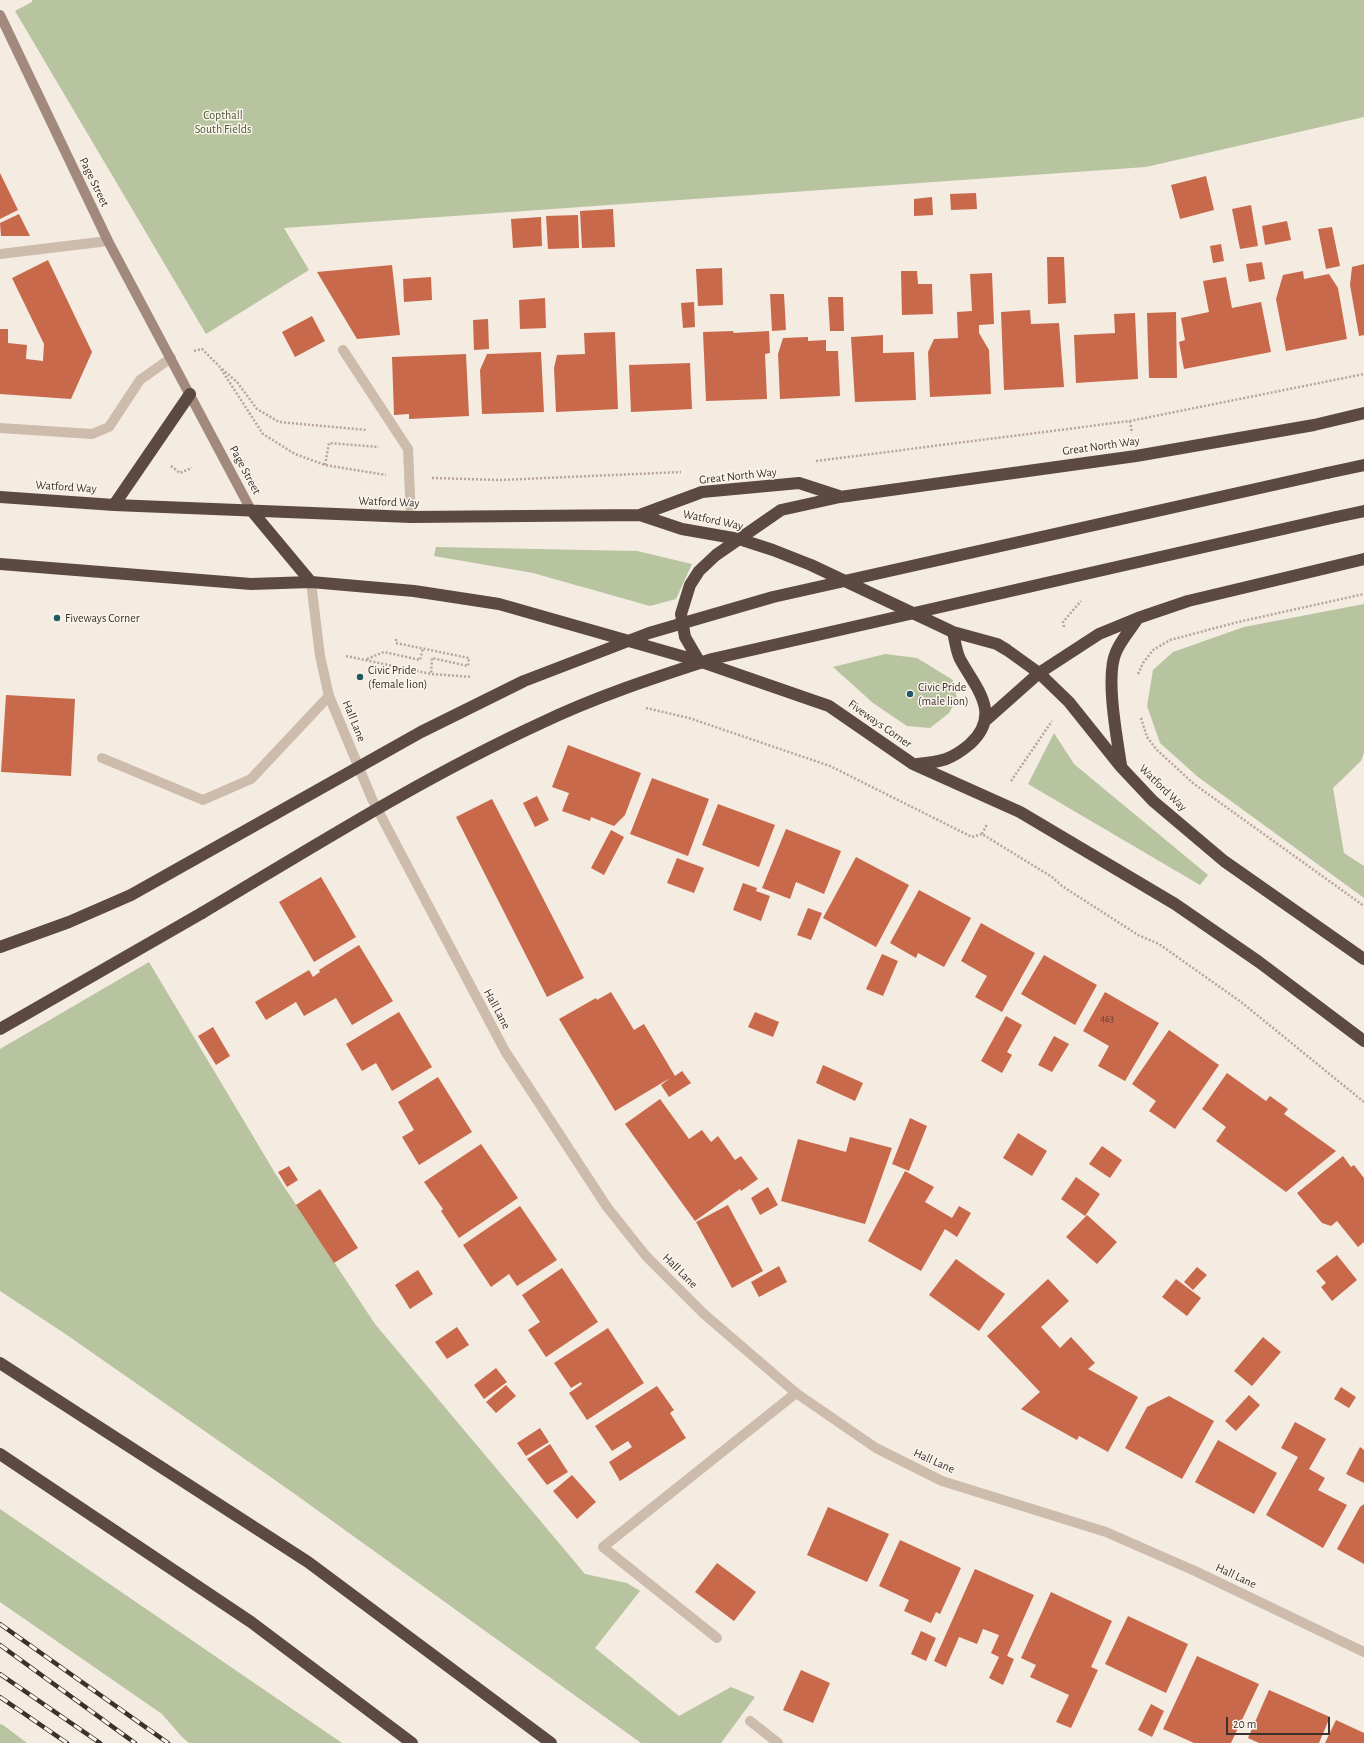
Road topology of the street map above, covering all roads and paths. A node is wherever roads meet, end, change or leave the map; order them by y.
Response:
1 (0, 15) edge
2 (108, 241) junction
3 (0, 254) edge
4 (343, 350) dead end
5 (171, 358) junction
6 (219, 366) junction
7 (1364, 374) edge
8 (190, 394) junction
9 (1364, 414) edge
10 (1130, 421) junction
11 (0, 428) edge
12 (1132, 430) dead end
13 (375, 431) dead end
14 (263, 434) junction
15 (259, 437) dead end
16 (380, 442) dead end
17 (814, 461) dead end
18 (167, 463) dead end
19 (325, 465) junction
20 (1364, 465) edge
21 (192, 468) dead end
22 (687, 471) dead end
23 (409, 477) junction
24 (0, 497) edge
25 (840, 497) junction
26 (114, 505) junction
27 (251, 510) junction
28 (1364, 511) edge
29 (640, 515) junction
30 (410, 517) junction
31 (739, 539) junction
32 (1364, 559) edge
33 (0, 564) edge
34 (311, 582) junction
35 (1364, 594) edge
36 (1138, 618) junction
37 (953, 632) junction
38 (396, 639) dead end
39 (423, 648) junction
40 (346, 656) dead end
41 (367, 659) junction
42 (699, 661) junction
43 (1039, 673) junction
44 (431, 674) junction
45 (478, 678) dead end
46 (1135, 680) dead end
47 (329, 696) junction
48 (640, 707) dead end
49 (1139, 711) dead end
50 (1055, 718) dead end
51 (985, 721) junction
52 (102, 758) dead end
53 (913, 764) junction
54 (1121, 766) junction
55 (1014, 775) dead end
56 (1364, 906) edge
57 (0, 947) edge
58 (1364, 959) edge
59 (0, 1029) edge
60 (1364, 1042) edge
61 (1364, 1102) edge
62 (0, 1363) edge
63 (796, 1393) junction
64 (0, 1454) edge
65 (717, 1638) dead end
66 (1364, 1652) edge
67 (750, 1722) dead end
68 (412, 1743) edge
69 (551, 1743) edge
70 (778, 1743) edge

1 - 2 street, Page Street
2 - 3 street
2 - 5 street, Page Street
4 - 23 street
5 - 6 path
5 - 8 street, Page Street
5 - 11 street
6 - 13 path
6 - 14 path
7 - 10 path
8 - 26 highway
8 - 27 street, Page Street
9 - 25 highway, Great North Way
10 - 12 path
10 - 17 path
14 - 15 path
14 - 19 path
16 - 19 path
18 - 21 path
19 - 23 path
20 - 57 highway, bridge
22 - 23 path
23 - 30 street
24 - 26 highway, Watford Way
25 - 29 highway, Great North Way
25 - 31 highway, Great North Way
26 - 27 highway, Watford Way
27 - 30 highway, Watford Way
27 - 34 highway
28 - 59 highway, bridge
29 - 30 highway, Watford Way
29 - 31 highway, Watford Way
31 - 37 highway, Watford Way
31 - 42 highway
32 - 36 highway
33 - 34 highway
34 - 42 highway
34 - 47 street, Hall Lane
35 - 46 path
36 - 43 highway
36 - 54 highway
37 - 43 highway, Watford Way
37 - 51 highway
38 - 39 path
39 - 41 path
39 - 44 path
40 - 41 path
41 - 44 path
42 - 53 highway, Fiveways Corner
43 - 51 highway
43 - 54 highway, Watford Way
44 - 45 path
47 - 52 street
47 - 63 street, Hall Lane
48 - 61 path
49 - 56 path
50 - 55 path
51 - 53 highway, Fiveways Corner
53 - 60 highway
54 - 58 highway, Watford Way
62 - 69 highway
63 - 65 street
63 - 66 street, Hall Lane
64 - 68 highway
67 - 70 street

